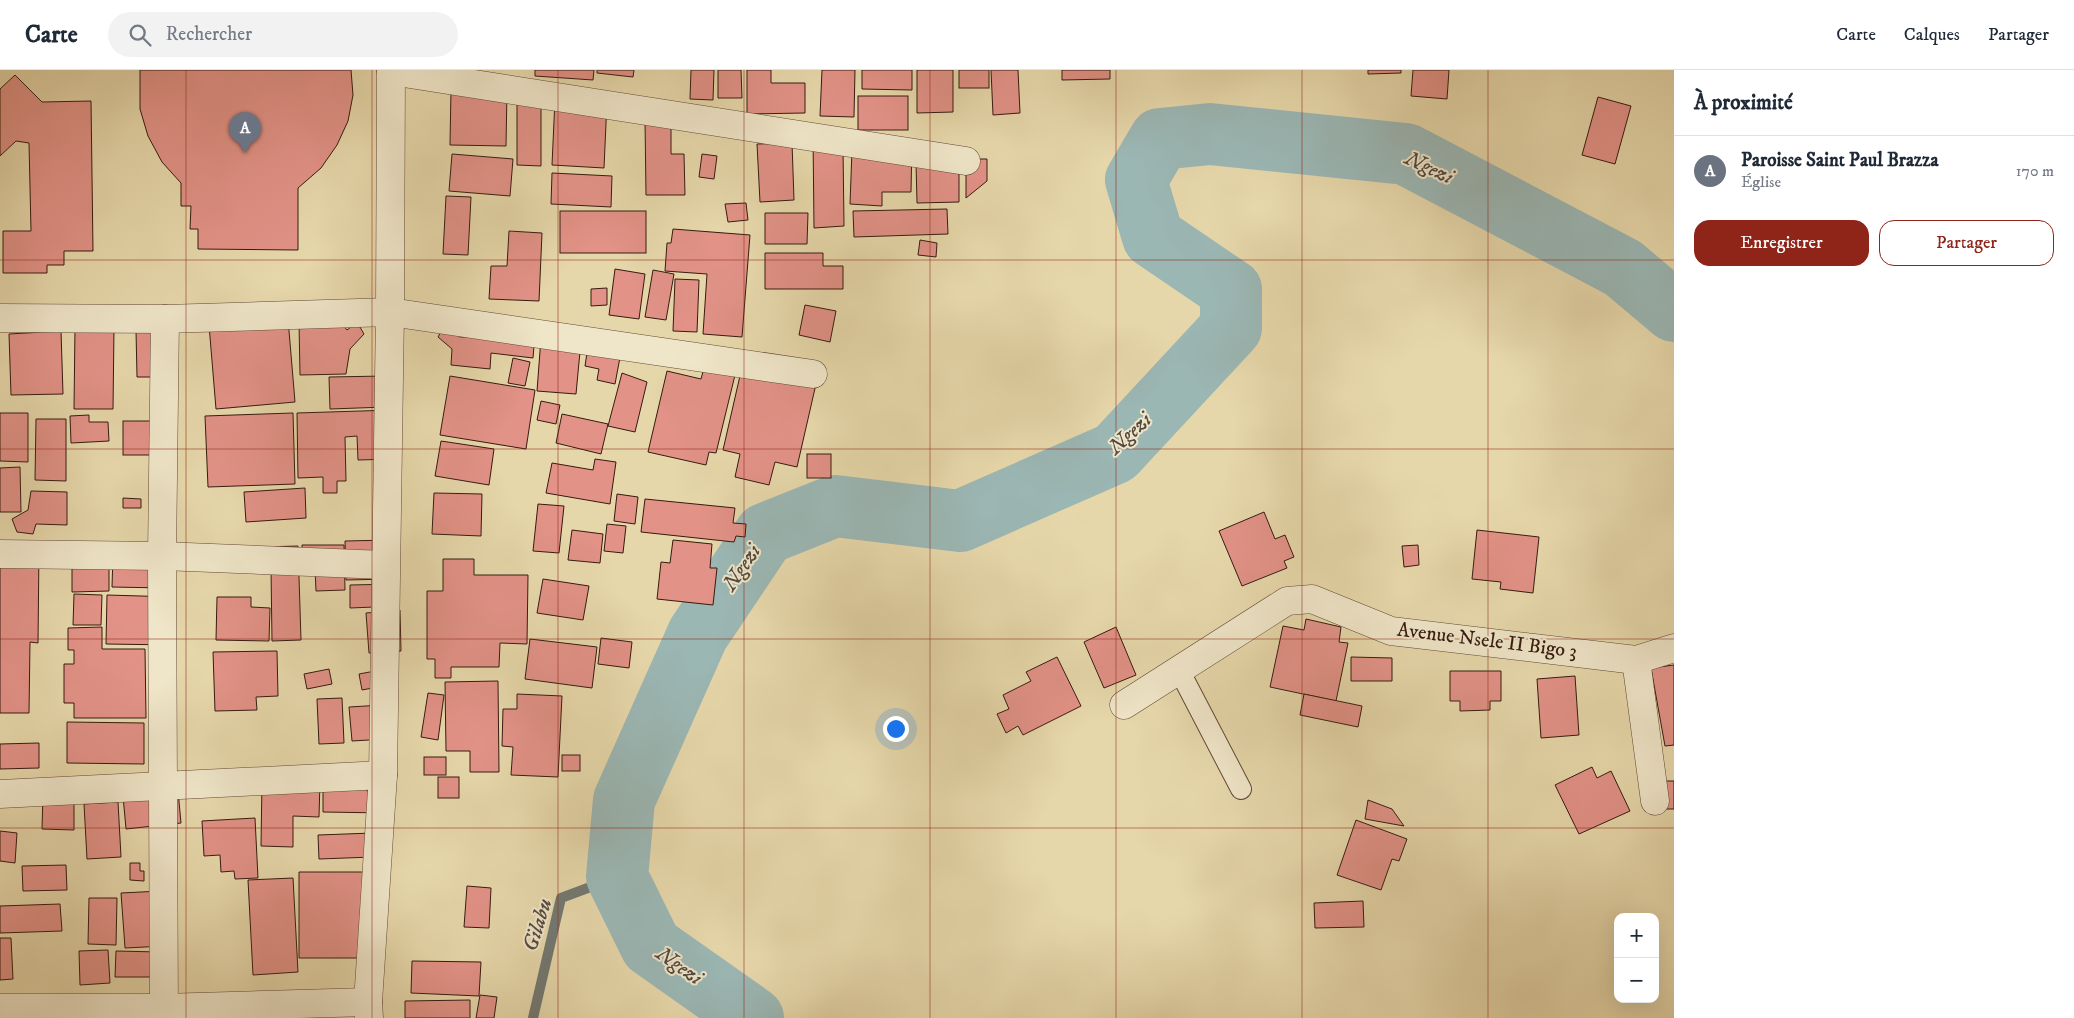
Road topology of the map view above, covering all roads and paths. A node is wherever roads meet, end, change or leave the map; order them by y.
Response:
1 (391, 70) edge
2 (966, 161) dead end
3 (390, 312) junction
4 (0, 318) edge
5 (165, 319) junction
6 (813, 374) dead end
7 (0, 554) edge
8 (162, 556) junction
9 (384, 565) junction
10 (1674, 648) edge
11 (1636, 660) junction
12 (1179, 670) junction
13 (1124, 705) dead end
14 (382, 775) junction
15 (164, 787) junction
16 (1241, 789) dead end
17 (0, 794) edge
18 (1656, 801) dead end
19 (0, 1008) edge
20 (368, 1010) edge
21 (163, 1013) edge

1 - 2 street
1 - 3 street
3 - 5 street
3 - 6 street
3 - 9 street
4 - 5 street
5 - 8 street
7 - 8 street
8 - 9 street
8 - 15 street
9 - 14 street
10 - 11 street, Avenue Nsele II Bigo 3
11 - 12 street, Avenue Nsele II Bigo 3
11 - 18 street
12 - 13 street, Avenue Nsele II Bigo 3
12 - 16 lane
14 - 15 street
14 - 20 street
15 - 17 street
15 - 21 street
19 - 21 street
20 - 21 street

